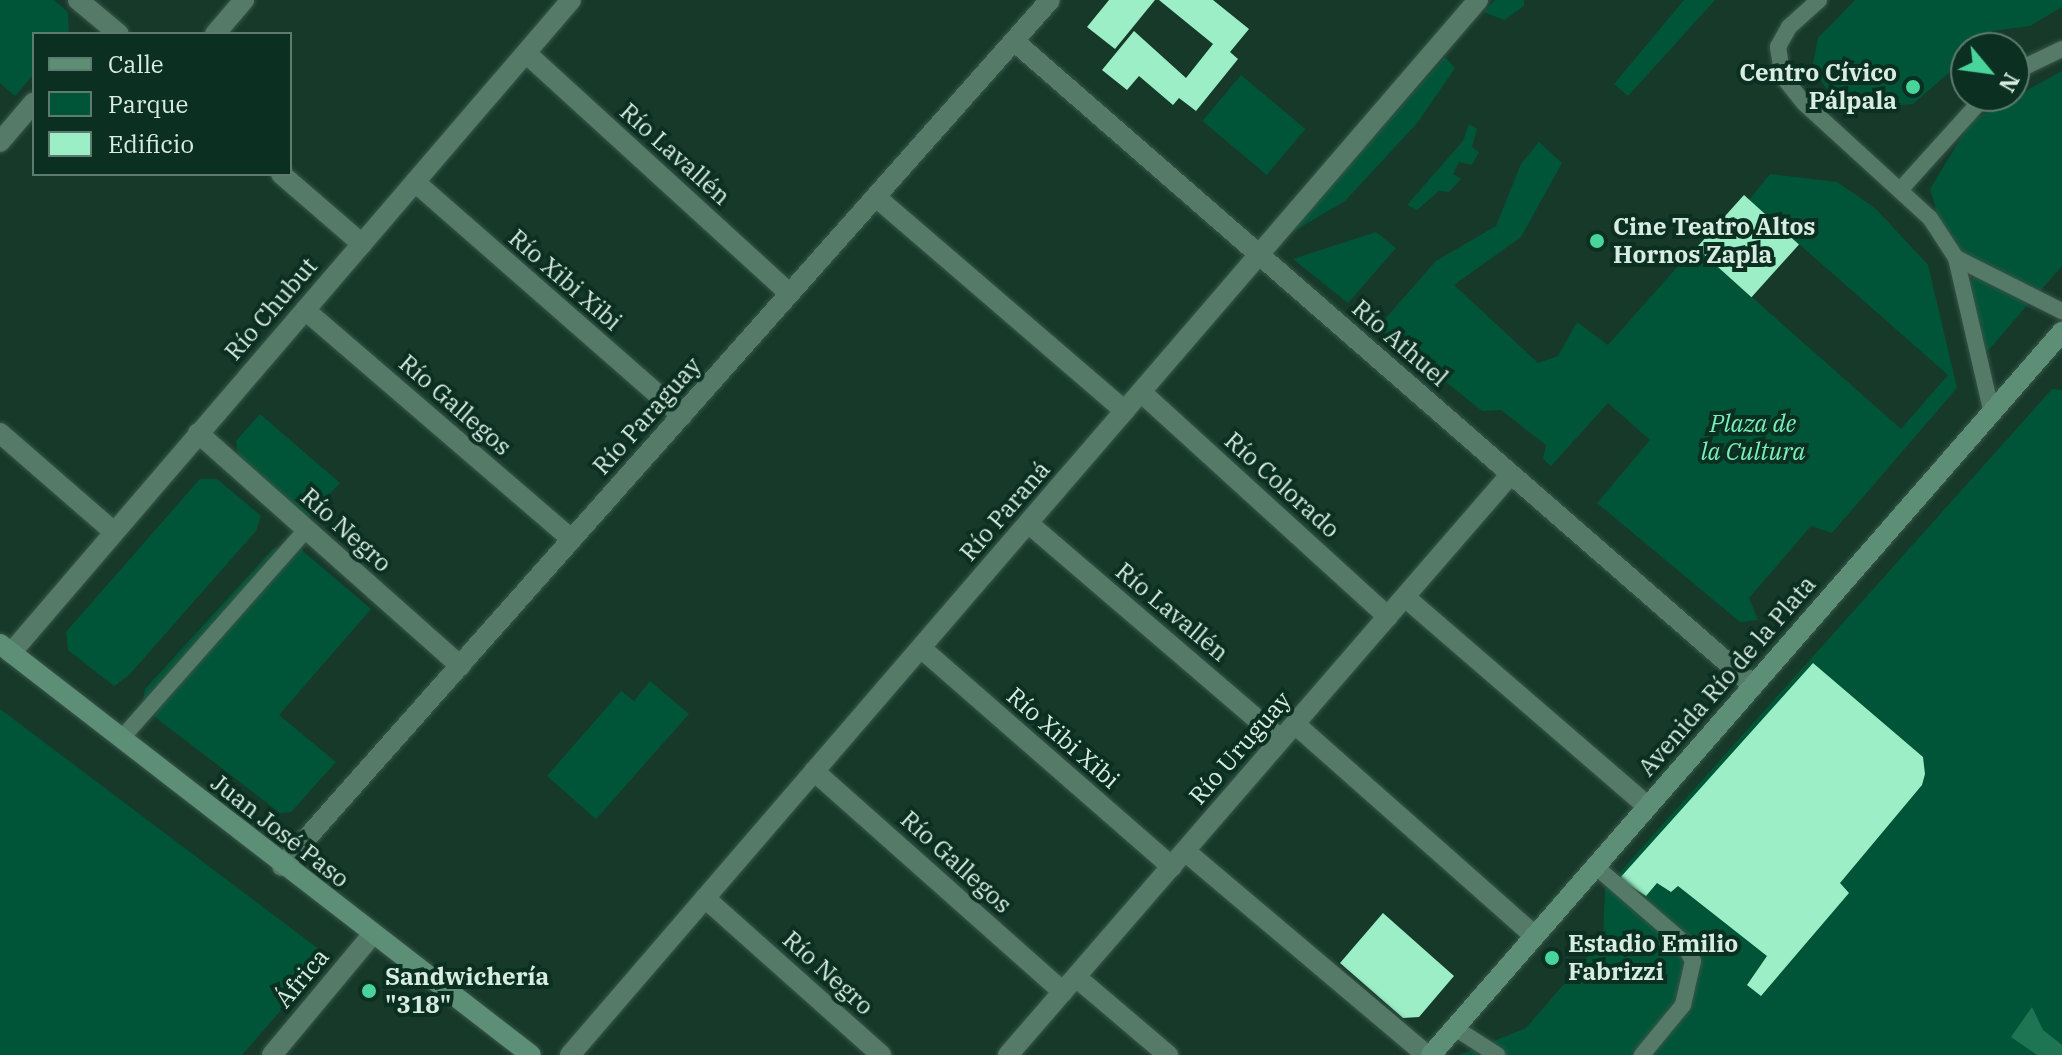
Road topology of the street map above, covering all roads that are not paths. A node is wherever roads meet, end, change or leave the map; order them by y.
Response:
1 (78, 0) edge
2 (244, 0) edge
3 (571, 0) edge
4 (1050, 0) edge
5 (1478, 0) edge
6 (1819, 0) edge
7 (105, 30) edge
8 (217, 32) edge
9 (1014, 41) junction
10 (2062, 49) edge
11 (526, 53) junction
12 (2030, 64) edge
13 (32, 104) edge
14 (1971, 112) edge
15 (0, 142) edge
16 (283, 176) edge
17 (415, 182) junction
18 (1901, 189) junction
19 (876, 197) junction
20 (362, 244) junction
21 (1259, 255) junction
22 (1956, 258) junction
23 (790, 294) junction
24 (305, 310) junction
25 (2062, 311) edge
26 (2059, 341) edge
27 (1141, 392) junction
28 (1125, 411) junction
29 (1992, 414) junction
30 (682, 416) junction
31 (0, 433) edge
32 (198, 433) junction
33 (1511, 474) junction
34 (1028, 523) junction
35 (307, 529) junction
36 (114, 532) junction
37 (572, 540) junction
38 (1405, 597) junction
39 (1388, 617) junction
40 (921, 648) junction
41 (5, 649) edge
42 (460, 666) junction
43 (1753, 685) junction
44 (1295, 724) junction
45 (121, 739) junction
46 (1281, 740) junction
47 (814, 771) junction
48 (1647, 806) junction
49 (1178, 859) junction
50 (282, 866) junction
51 (1595, 866) junction
52 (705, 898) junction
53 (372, 935) junction
54 (1535, 936) junction
55 (1069, 985) junction
56 (1455, 1028) junction
57 (272, 1055) edge
58 (531, 1055) edge
59 (570, 1055) edge
60 (881, 1055) edge
61 (1008, 1055) edge
62 (1168, 1055) edge
63 (1429, 1055) edge
64 (1497, 1055) edge
65 (1642, 1055) edge

1 - 7 street
2 - 8 street
3 - 11 street, Río Chubut
4 - 9 street, Río Paraguay
5 - 21 street, Río Paraná
6 - 18 lane
9 - 19 street, Río Paraguay
9 - 21 street, Río Athuel
10 - 12 lane
11 - 17 street, Río Chubut
11 - 23 street, Río Lavallén
13 - 15 street
14 - 18 lane
16 - 20 street
17 - 20 street, Río Chubut
17 - 30 street, Río Xibi Xibi
18 - 22 lane
19 - 23 street, Río Paraguay
19 - 28 street
20 - 24 street, Río Chubut
21 - 27 street, Río Paraná
21 - 33 street, Río Athuel
22 - 25 lane
22 - 29 lane
23 - 30 street, Río Paraguay
24 - 32 street, Río Chubut
24 - 37 street, Río Gallegos
26 - 29 main road, Avenida Río de la Plata
27 - 28 street, Río Paraná
27 - 39 street, Río Colorado
28 - 34 street, Río Paraná
29 - 43 main road, Avenida Río de la Plata
30 - 37 street, Río Paraguay
31 - 36 street
32 - 35 street, Río Negro
32 - 36 street, Río Chubut
33 - 38 street, Río Uruguay
33 - 43 street, Río Athuel
34 - 40 street, Río Paraná
34 - 46 street, Río Lavallén
35 - 42 street, Río Negro
35 - 45 lane
36 - 41 street, Río Chubut
37 - 42 street, Río Paraguay
38 - 39 street, Río Uruguay
38 - 48 street
39 - 44 street, Río Uruguay
40 - 47 street, Río Paraná
40 - 49 street, Río Xibi Xibi
41 - 45 main road, Juan José Paso
42 - 50 street, Río Paraguay
43 - 48 main road, Avenida Río de la Plata
44 - 46 street, Río Uruguay
44 - 54 street
45 - 50 main road, Juan José Paso
46 - 49 street, Río Uruguay
47 - 52 street, Río Paraná
47 - 55 street, Río Gallegos
48 - 51 main road, Avenida Río de la Plata
49 - 55 street, Río Uruguay
49 - 63 street, Río Xibi Xibi
50 - 53 main road, Juan José Paso
51 - 54 main road, Avenida Río de la Plata
51 - 65 lane
52 - 59 street, Río Paraná
52 - 60 street, Río Negro
53 - 57 street, África
53 - 58 main road, Juan José Paso
54 - 56 main road, Avenida Río de la Plata
55 - 61 street, Río Uruguay
55 - 62 street, Río Gallegos
56 - 63 main road, Avenida Río de la Plata
56 - 64 lane

